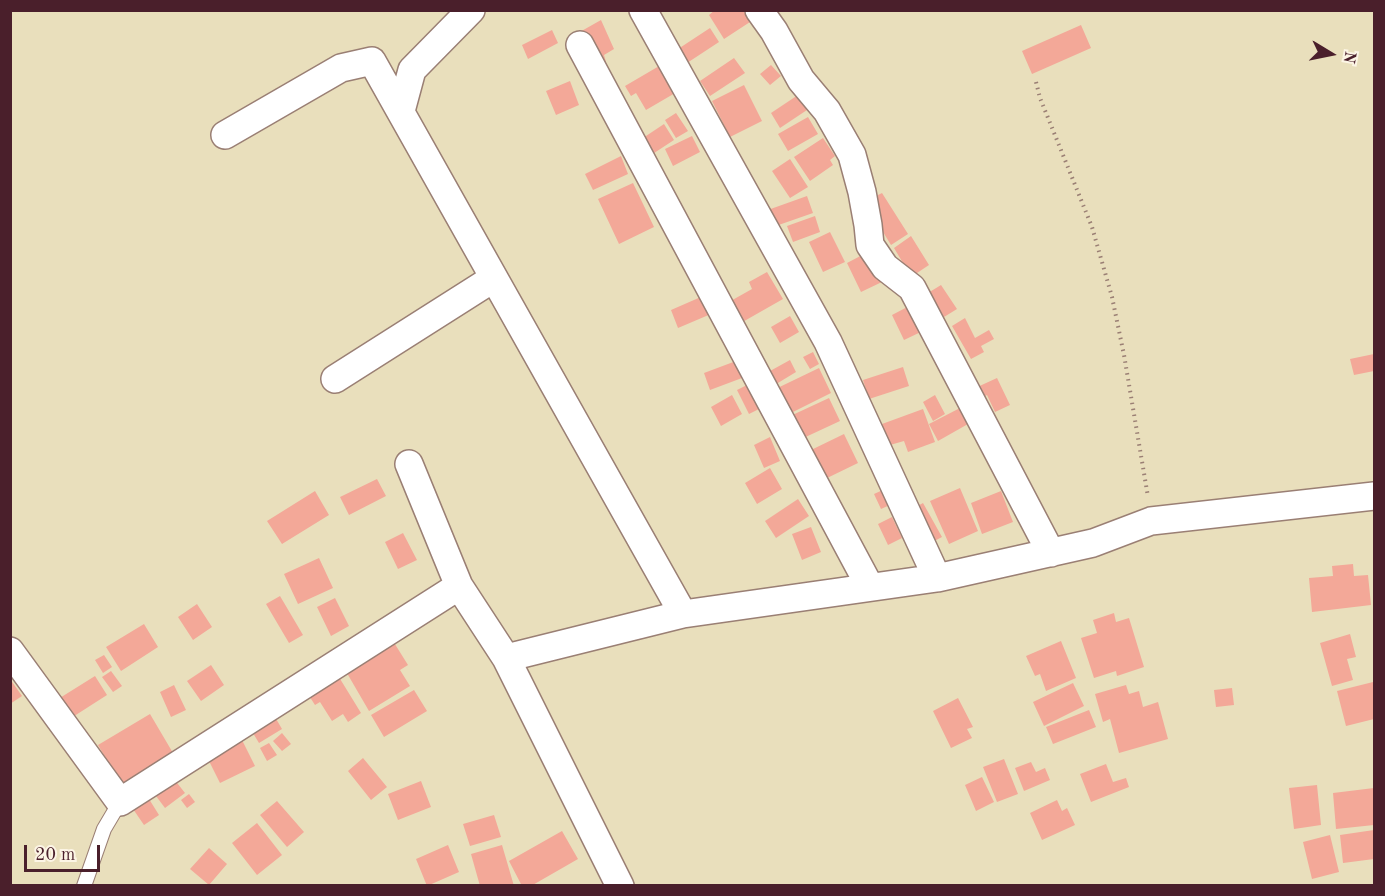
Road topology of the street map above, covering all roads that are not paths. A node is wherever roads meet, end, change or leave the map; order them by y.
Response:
1 (471, 10) edge
2 (643, 10) edge
3 (759, 10) edge
4 (580, 45) dead end
5 (401, 111) junction
6 (225, 135) dead end
7 (494, 278) junction
8 (335, 379) dead end
9 (409, 464) dead end
10 (1374, 497) edge
11 (1051, 553) junction
12 (937, 578) junction
13 (459, 586) junction
14 (870, 587) junction
15 (683, 614) junction
16 (10, 651) edge
17 (506, 658) junction
18 (120, 802) junction
19 (84, 885) edge
20 (618, 885) edge

1 - 5 street
2 - 12 street
3 - 11 street
4 - 14 street
5 - 6 street
5 - 7 street
7 - 8 street
7 - 15 street
9 - 13 street
10 - 11 street
11 - 12 street
12 - 14 street
13 - 17 street
13 - 18 street
14 - 15 street
15 - 17 street
16 - 18 street
17 - 20 street
18 - 19 lane

